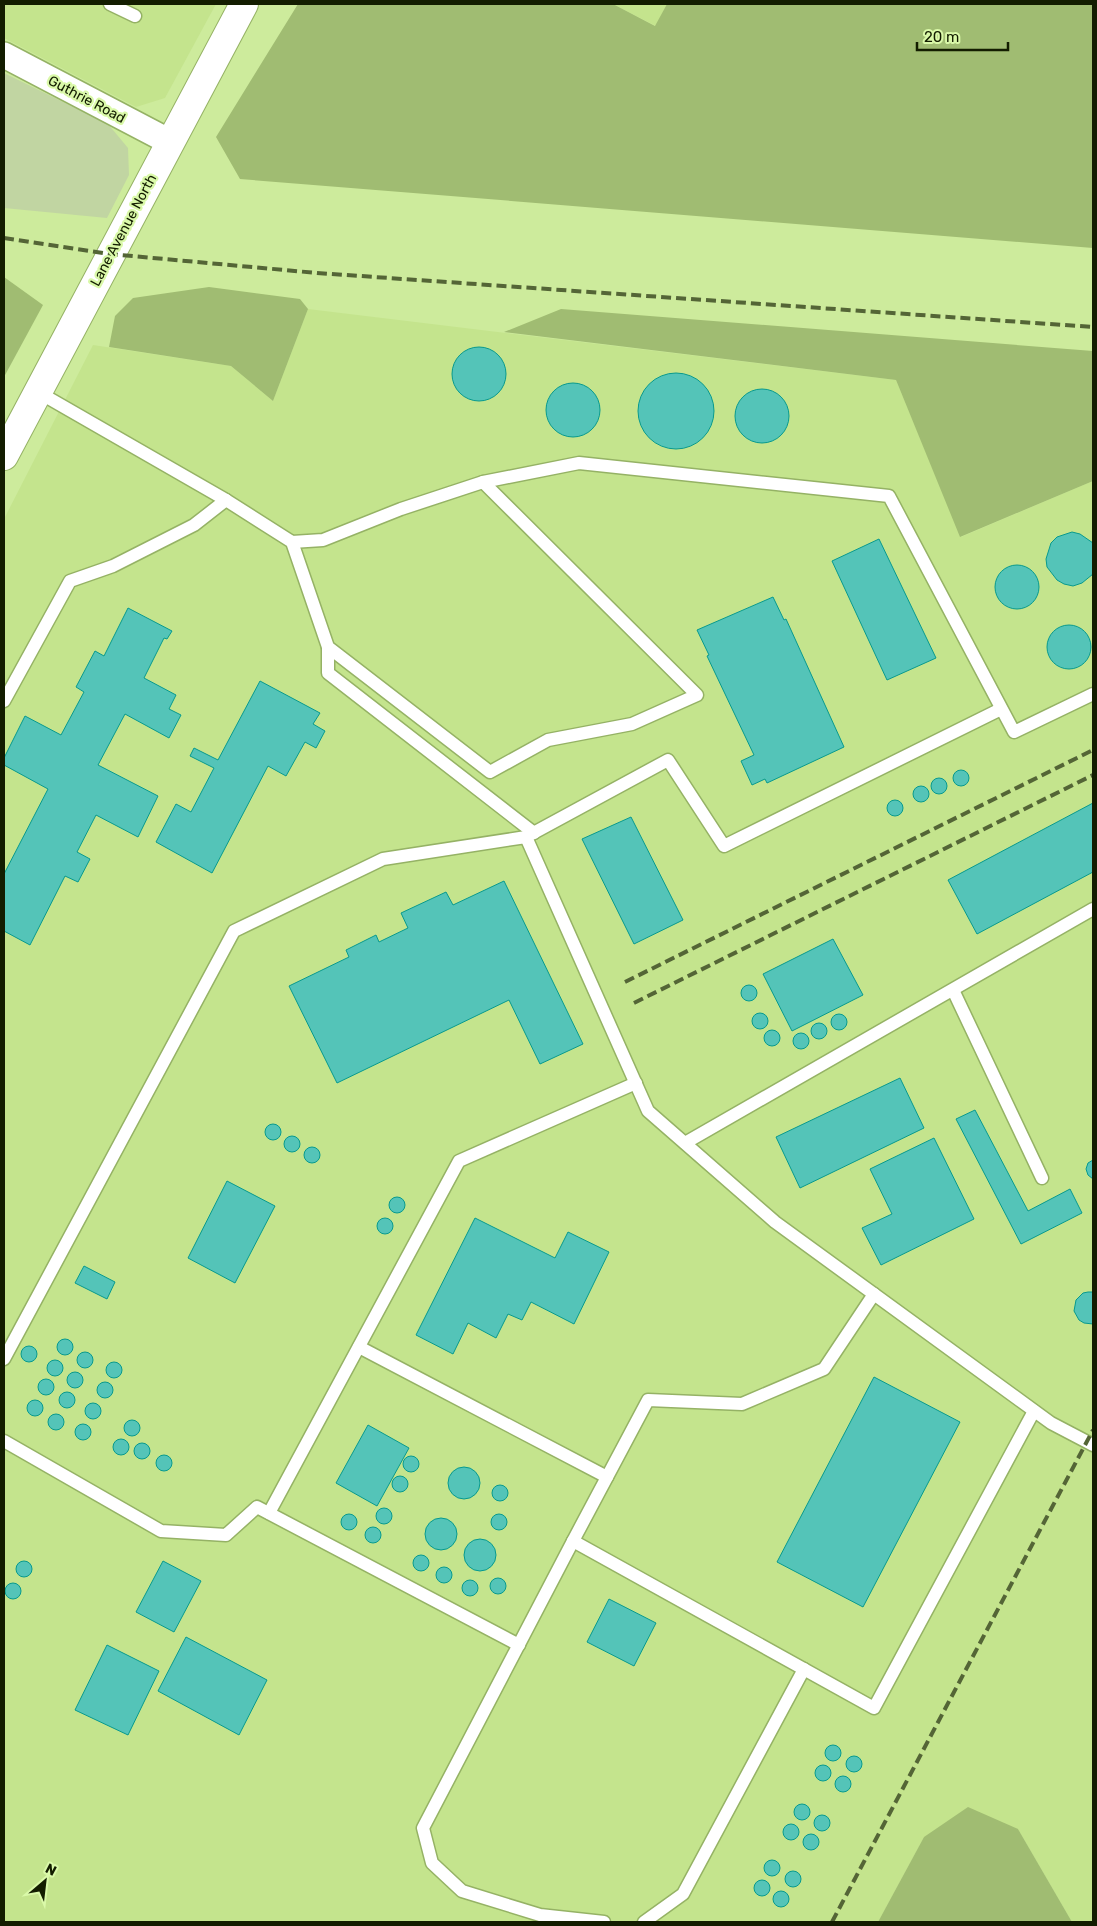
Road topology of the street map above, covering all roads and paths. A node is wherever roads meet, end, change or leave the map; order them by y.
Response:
1 (110, 4) edge
2 (244, 4) edge
3 (135, 16) dead end
4 (4, 55) edge
5 (170, 142) junction
6 (38, 392) junction
7 (4, 456) edge
8 (483, 482) junction
9 (226, 500) junction
10 (292, 542) junction
11 (328, 647) junction
12 (1093, 694) edge
13 (4, 702) edge
14 (1001, 709) junction
15 (530, 835) junction
16 (1093, 909) edge
17 (953, 990) junction
18 (636, 1083) junction
19 (685, 1143) junction
20 (1042, 1178) dead end
21 (874, 1294) junction
22 (359, 1347) junction
23 (4, 1359) edge
24 (1034, 1410) junction
25 (4, 1441) edge
26 (1093, 1445) edge
27 (607, 1477) junction
28 (270, 1512) junction
29 (573, 1541) junction
30 (519, 1645) junction
31 (804, 1669) junction
32 (604, 1922) edge
33 (644, 1922) edge

1 - 3 lane
2 - 5 main road, Lane Avenue North
4 - 5 street, Guthrie Road
5 - 6 main road, Lane Avenue North
6 - 7 main road, Lane Avenue North
6 - 9 lane
8 - 10 lane
8 - 11 lane
8 - 14 lane
9 - 10 lane
9 - 13 lane
10 - 11 lane
11 - 15 lane
12 - 14 lane
14 - 15 lane
15 - 18 lane
15 - 23 lane
16 - 17 lane
17 - 19 lane
17 - 20 lane
18 - 19 lane
18 - 22 lane
19 - 21 lane
21 - 24 lane
21 - 27 lane
22 - 27 lane
22 - 28 lane
24 - 26 lane
24 - 31 lane
25 - 28 lane
27 - 29 lane
28 - 30 lane
29 - 30 lane
29 - 31 lane
30 - 32 lane
31 - 33 lane

